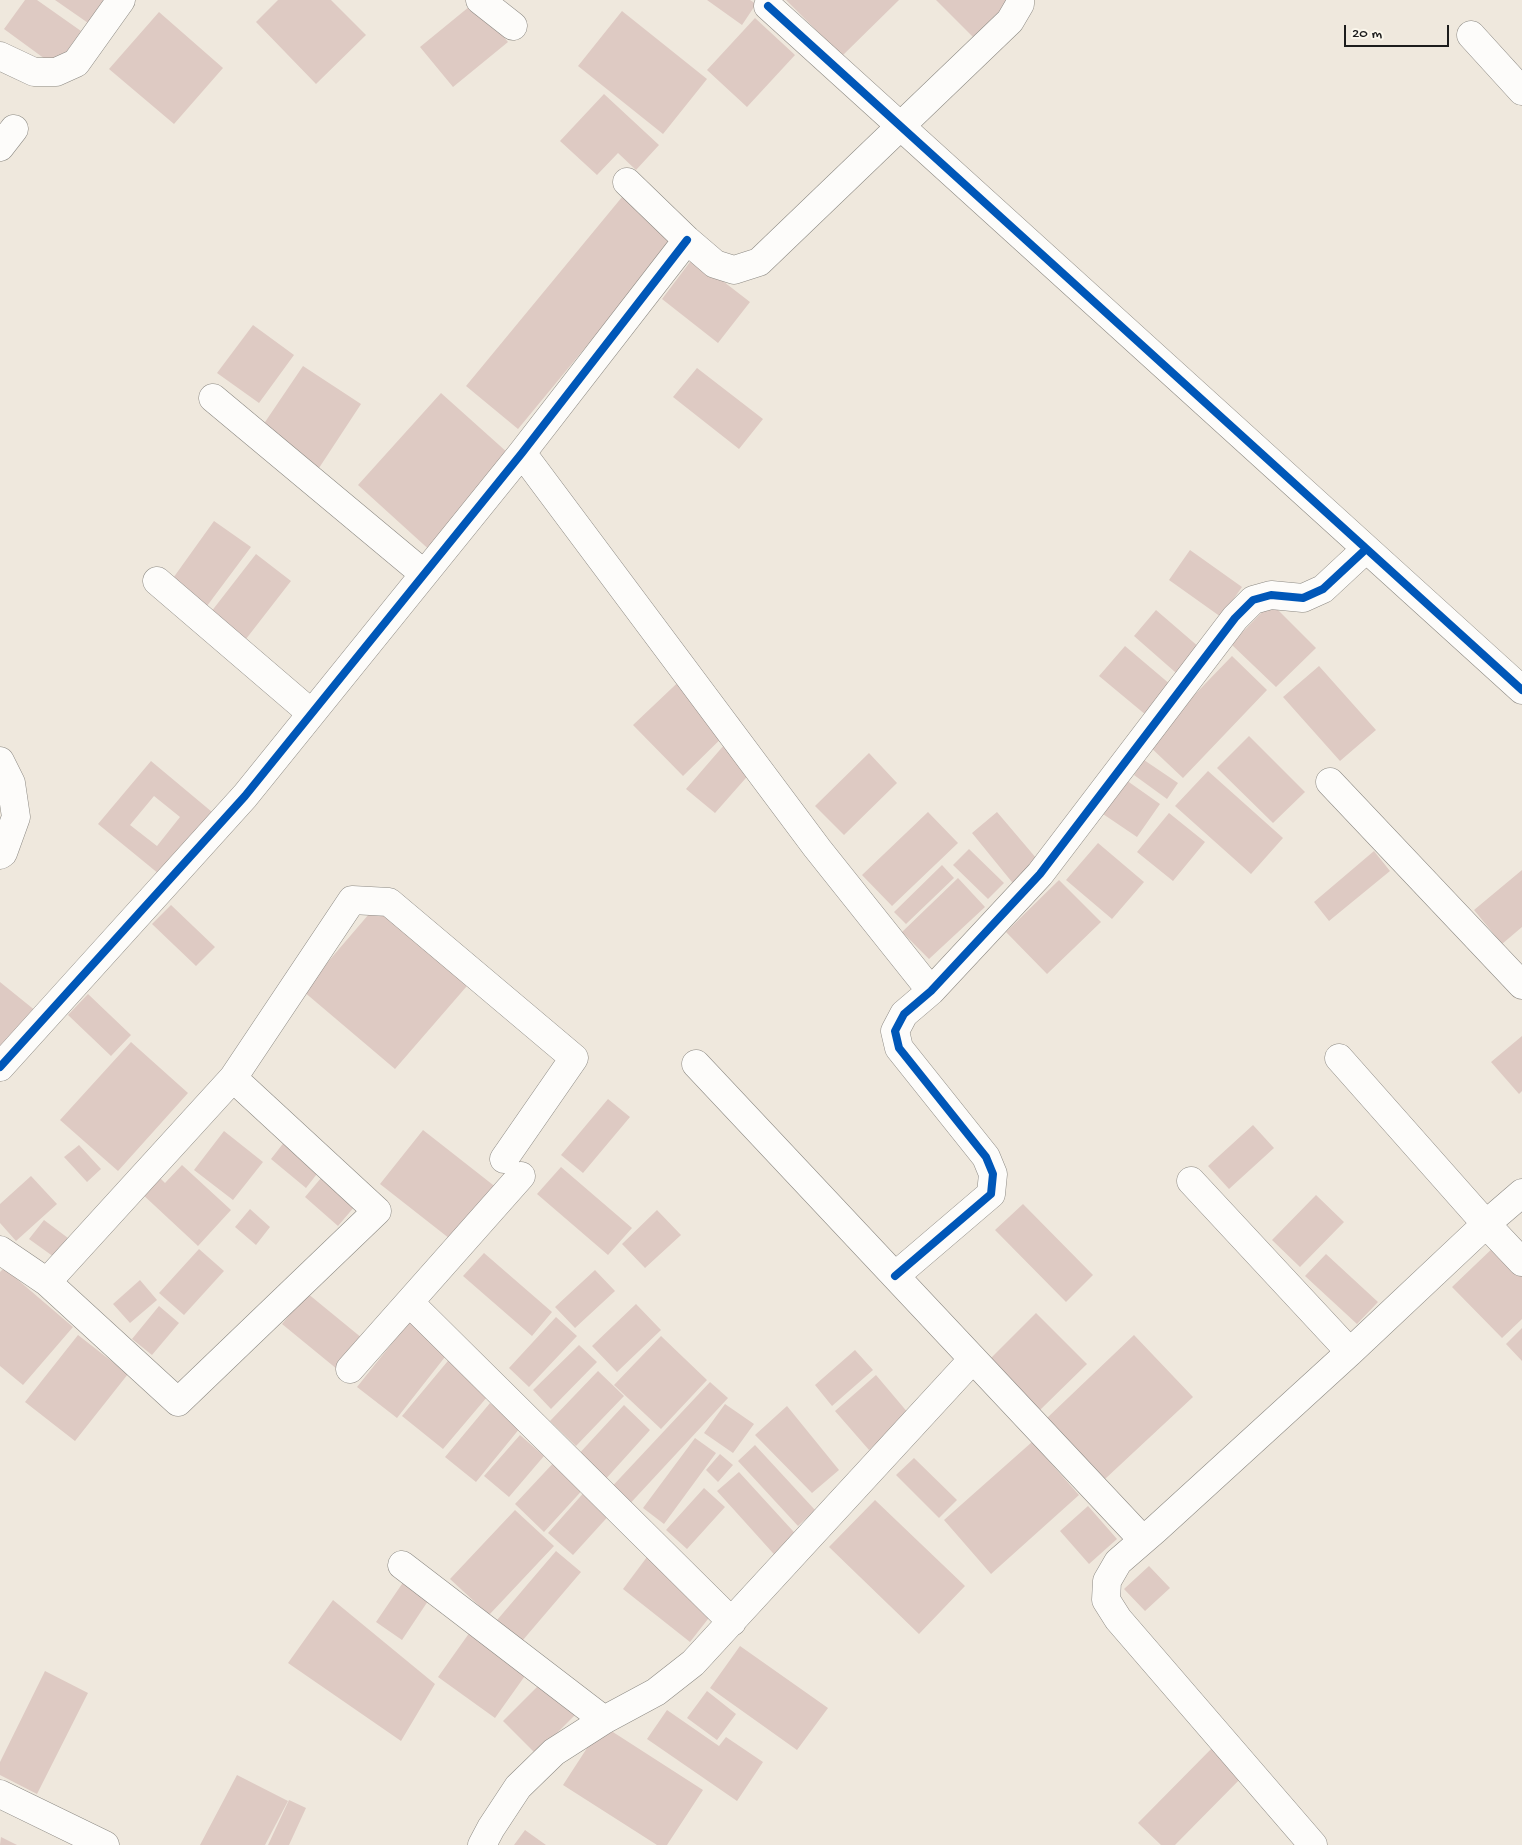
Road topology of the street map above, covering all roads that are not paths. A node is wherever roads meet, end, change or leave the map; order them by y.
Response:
1 (121, 0) edge
2 (480, 0) edge
3 (1020, 0) edge
4 (768, 6) dead end
5 (513, 26) dead end
6 (1471, 35) dead end
7 (0, 56) edge
8 (1522, 92) edge
9 (901, 126) junction
10 (627, 182) dead end
11 (687, 240) junction
12 (213, 398) dead end
13 (522, 453) junction
14 (1366, 548) junction
15 (424, 574) junction
16 (157, 581) dead end
17 (1522, 690) edge
18 (312, 713) junction
19 (0, 761) edge
20 (1330, 782) dead end
21 (0, 855) edge
22 (1522, 985) edge
23 (931, 991) junction
24 (1339, 1058) dead end
25 (696, 1064) dead end
26 (0, 1067) edge
27 (233, 1078) junction
28 (1191, 1181) dead end
29 (1522, 1193) edge
30 (1486, 1224) junction
31 (0, 1250) edge
32 (1522, 1262) edge
33 (894, 1276) junction
34 (47, 1282) junction
35 (410, 1303) junction
36 (1350, 1352) junction
37 (973, 1359) junction
38 (350, 1369) dead end
39 (1143, 1540) junction
40 (402, 1565) dead end
41 (732, 1622) junction
42 (604, 1720) junction
43 (0, 1794) edge
44 (105, 1845) edge
45 (482, 1845) edge
46 (1313, 1845) edge

1 - 7 street
2 - 5 street
3 - 9 street
4 - 9 street
6 - 8 street
9 - 11 street
9 - 14 street
10 - 11 street
11 - 13 street
12 - 15 street
13 - 15 street
13 - 23 street
14 - 17 street
14 - 23 street
15 - 18 street
16 - 18 street
18 - 26 street
19 - 21 street
20 - 22 street
23 - 33 street
24 - 30 street
25 - 33 street
27 - 34 street
27 - 34 street
27 - 35 street
28 - 36 street
29 - 30 street
30 - 32 street
30 - 36 street
31 - 34 street
33 - 37 street
35 - 38 street
35 - 41 street
36 - 39 street
37 - 39 street
37 - 41 street
39 - 46 street
40 - 42 street
41 - 42 street
42 - 45 street
43 - 44 street

